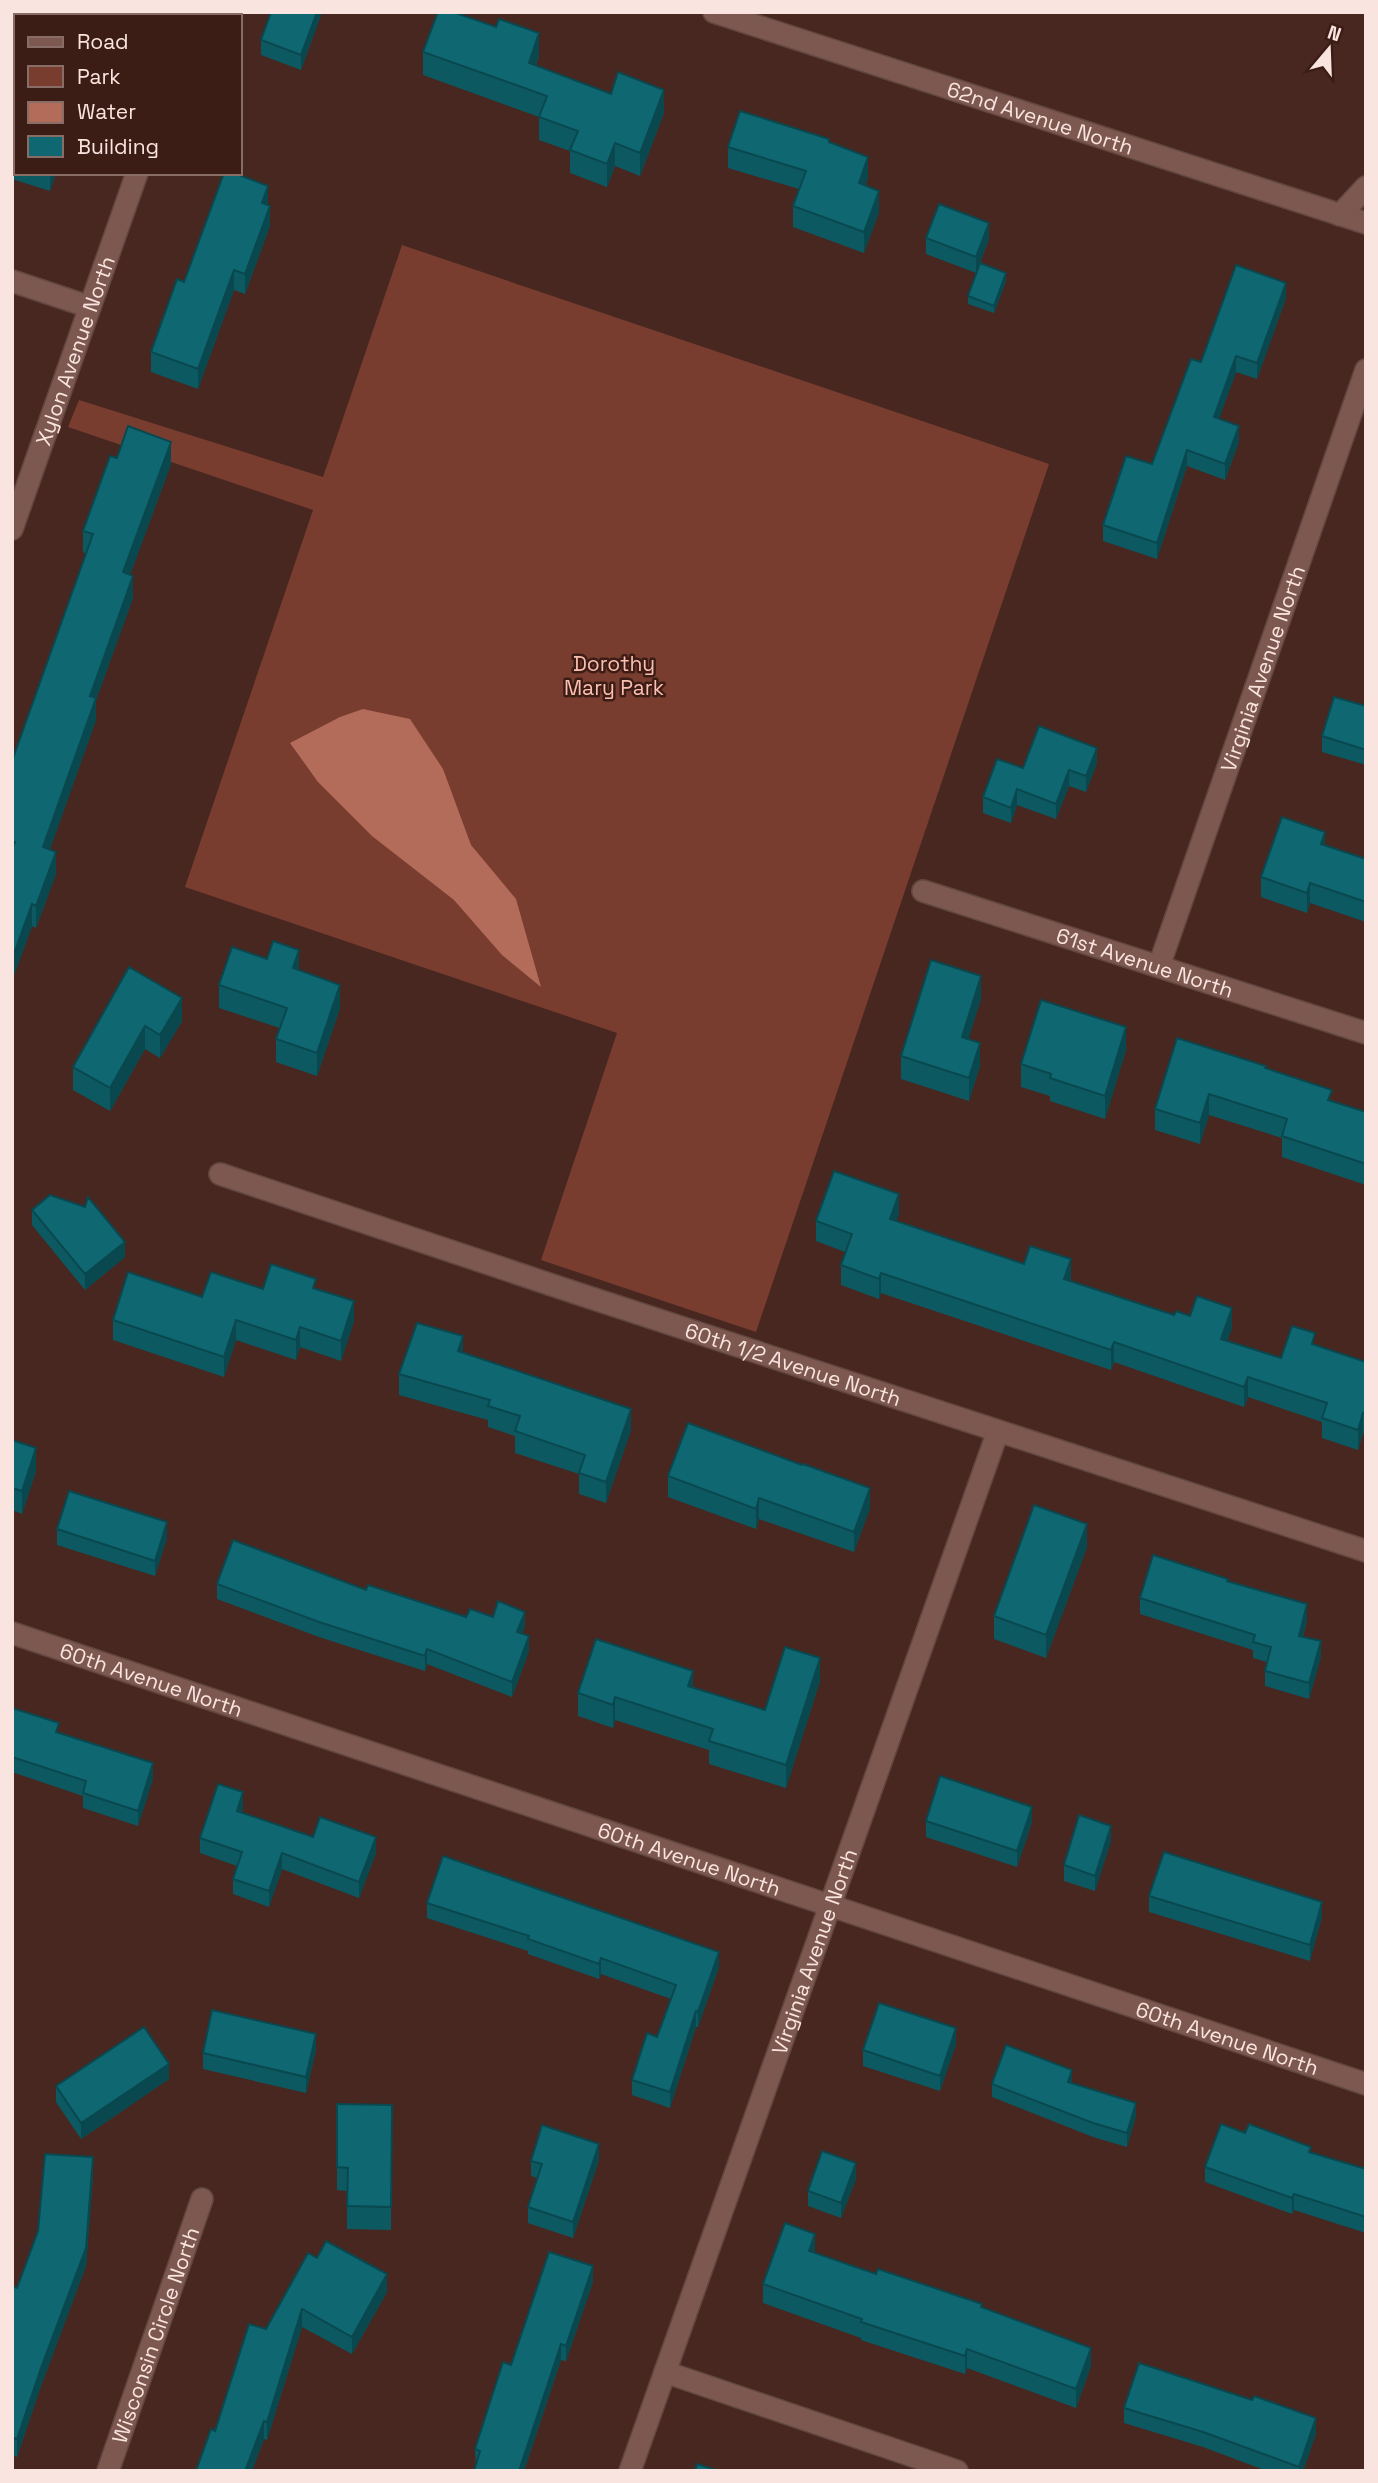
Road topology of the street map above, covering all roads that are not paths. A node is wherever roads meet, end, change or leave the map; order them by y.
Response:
1 (714, 12) edge
2 (136, 175) edge
3 (1366, 187) edge
4 (1340, 215) junction
5 (1366, 223) edge
6 (12, 281) edge
7 (90, 307) junction
8 (1366, 370) edge
9 (12, 529) edge
10 (923, 891) dead end
11 (1159, 966) junction
12 (1366, 1033) edge
13 (220, 1174) dead end
14 (998, 1431) junction
15 (1366, 1551) edge
16 (12, 1633) edge
17 (829, 1904) junction
18 (1366, 2084) edge
19 (202, 2199) dead end
20 (664, 2372) junction
21 (108, 2471) edge
22 (630, 2471) edge
23 (957, 2471) edge

1 - 4 street, 62nd Avenue North
2 - 7 street, Xylon Avenue North
3 - 4 street
4 - 5 street, 62nd Avenue North
6 - 7 street
7 - 9 street, Xylon Avenue North
8 - 11 street, Virginia Avenue North
10 - 11 street, 61st Avenue North
11 - 12 street, 61st Avenue North
13 - 14 street, 60th 1/2 Avenue North
14 - 15 street, 60th 1/2 Avenue North
14 - 17 street, Virginia Avenue North
16 - 17 street, 60th Avenue North
17 - 18 street, 60th Avenue North
17 - 20 street, Virginia Avenue North
19 - 21 street, Wisconsin Circle North
20 - 22 street, Virginia Avenue North
20 - 23 street

